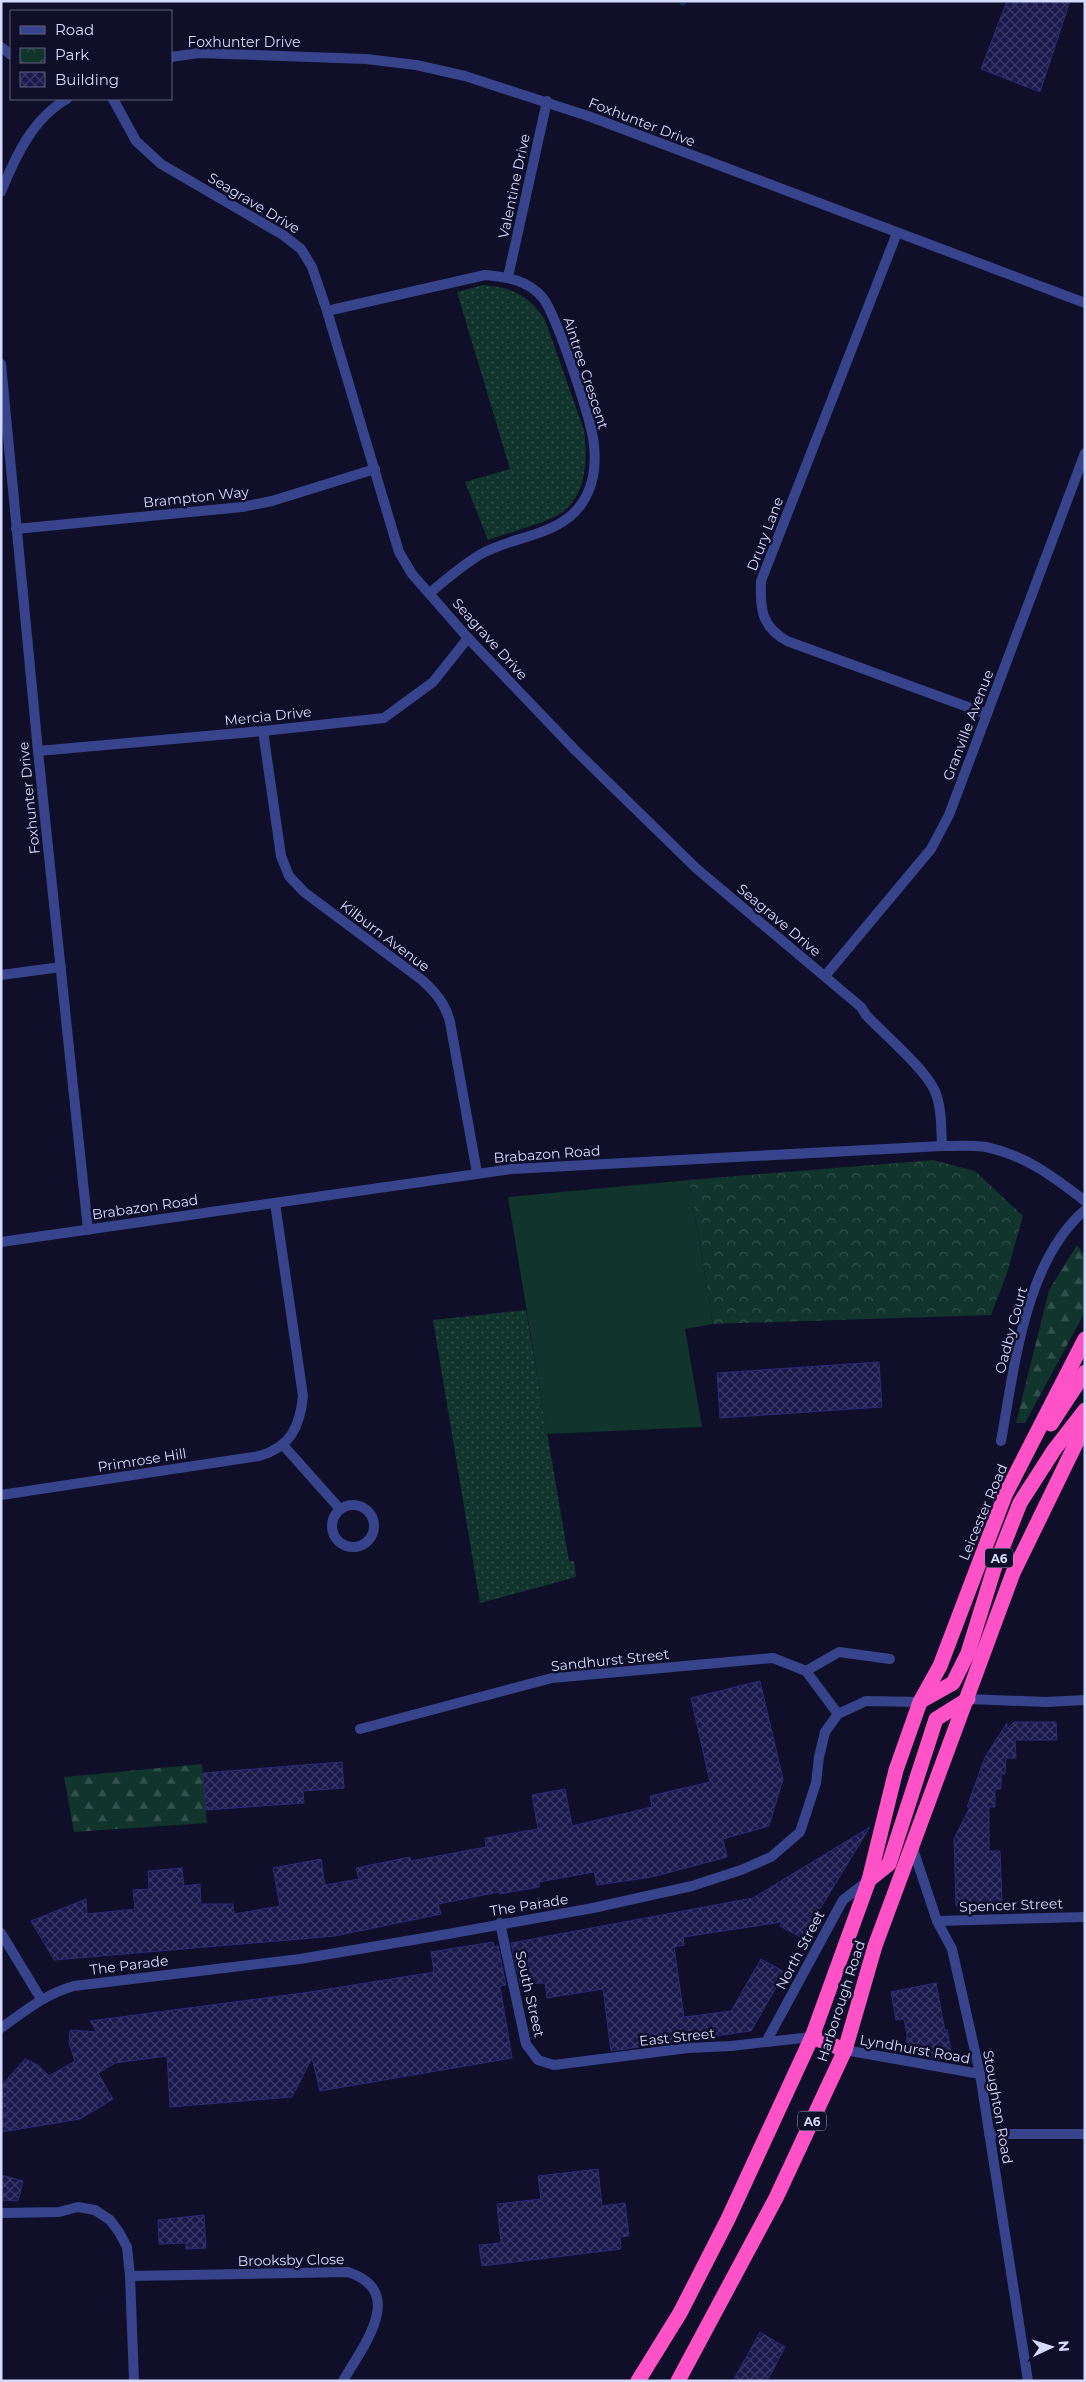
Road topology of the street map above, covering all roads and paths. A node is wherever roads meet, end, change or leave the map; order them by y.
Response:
1 (172, 57) edge
2 (59, 100) edge
3 (114, 100) edge
4 (547, 101) junction
5 (1, 192) edge
6 (897, 233) junction
7 (508, 277) junction
8 (1085, 303) edge
9 (327, 311) junction
10 (1, 364) edge
11 (1085, 453) edge
12 (374, 470) junction
13 (16, 529) junction
14 (430, 593) junction
15 (468, 638) junction
16 (987, 714) junction
17 (263, 731) junction
18 (38, 751) junction
19 (61, 966) junction
20 (1, 975) edge
21 (825, 976) junction
22 (942, 1146) junction
23 (478, 1173) junction
24 (1085, 1201) edge
25 (275, 1203) junction
26 (1085, 1210) edge
27 (88, 1230) junction
28 (1, 1242) edge
29 (1085, 1339) edge
30 (1085, 1372) edge
31 (1085, 1410) edge
32 (1085, 1425) edge
33 (1001, 1441) dead end
34 (283, 1445) junction
35 (1, 1495) edge
36 (1005, 1495) junction
37 (340, 1509) junction
38 (890, 1659) dead end
39 (806, 1671) junction
40 (968, 1699) junction
41 (1085, 1700) edge
42 (920, 1702) junction
43 (838, 1714) junction
44 (360, 1729) dead end
45 (911, 1846) junction
46 (869, 1880) junction
47 (1085, 1917) edge
48 (937, 1921) junction
49 (500, 1923) junction
50 (1, 1932) edge
51 (41, 1998) junction
52 (1, 2028) edge
53 (812, 2037) junction
54 (766, 2042) junction
55 (845, 2050) junction
56 (545, 2064) joint
57 (980, 2074) junction
58 (989, 2134) junction
59 (1085, 2134) edge
60 (1, 2213) edge
61 (130, 2276) junction
62 (134, 2381) edge
63 (343, 2381) edge
64 (638, 2381) edge
65 (678, 2381) edge
66 (1028, 2381) edge

1 - 4 street, Foxhunter Drive
2 - 5 street
3 - 9 street, Seagrave Drive
4 - 6 street, Foxhunter Drive
4 - 7 street, Valentine Drive
6 - 8 street, Foxhunter Drive
6 - 16 street, Drury Lane
7 - 9 street, Aintree Crescent
7 - 14 street, Aintree Crescent
9 - 12 street, Seagrave Drive
10 - 13 street, Foxhunter Drive
11 - 16 street, Granville Avenue
12 - 13 street, Brampton Way
12 - 14 street, Seagrave Drive
13 - 18 street, Foxhunter Drive
14 - 15 street, Seagrave Drive
15 - 17 street, Mercia Drive
15 - 21 street, Seagrave Drive
16 - 21 street, Granville Avenue
17 - 18 street, Mercia Drive
17 - 23 street, Kilburn Avenue
18 - 19 street, Foxhunter Drive
19 - 20 street
19 - 27 street, Foxhunter Drive
21 - 22 street, Seagrave Drive
22 - 23 street, Brabazon Road
22 - 24 street, Brabazon Road
23 - 25 street, Brabazon Road
25 - 27 street, Brabazon Road
25 - 34 street
26 - 33 street, Oadby Court
27 - 28 street, Brabazon Road
29 - 36 highway, Leicester Road / A6
30 - 36 highway, A6
31 - 42 highway, A6
32 - 40 highway, A6
34 - 35 street, Primrose Hill
34 - 37 street
36 - 42 highway, Leicester Road / A6
37 - 37 street
38 - 39 street
39 - 43 street
39 - 44 street, Sandhurst Street
40 - 41 street
40 - 42 highway
40 - 45 highway, Harborough Road / A6
40 - 46 highway
42 - 43 street
42 - 46 highway, Harborough Road / A6
43 - 49 street, The Parade
45 - 48 street, Stoughton Road
45 - 55 highway, Harborough Road / A6
46 - 53 highway, Harborough Road / A6
46 - 54 street, North Street
47 - 48 street, Spencer Street
48 - 57 street, Stoughton Road
49 - 51 street, The Parade
49 - 56 street, South Street
50 - 51 street
51 - 52 street
53 - 54 street, East Street
53 - 55 highway
53 - 64 highway, Harborough Road / A6
54 - 56 street, East Street
55 - 57 street, Lyndhurst Road
55 - 65 highway, Harborough Road / A6
57 - 58 street, Stoughton Road
58 - 59 street
58 - 66 street, Stoughton Road
60 - 61 street
61 - 62 street
61 - 63 street, Brooksby Close

